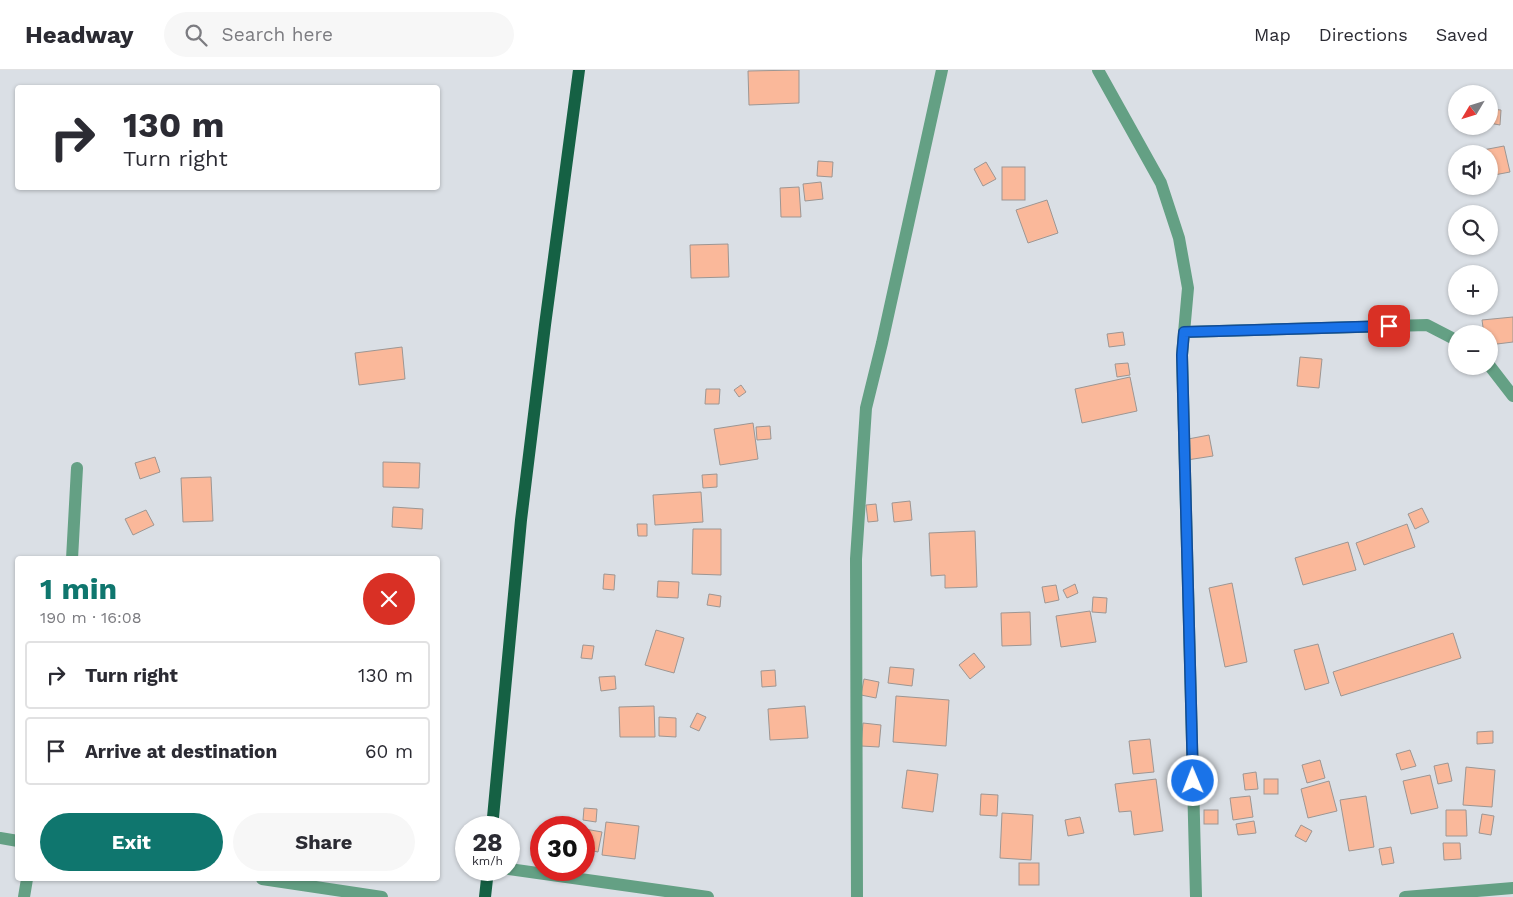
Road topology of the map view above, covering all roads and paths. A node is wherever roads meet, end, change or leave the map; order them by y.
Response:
1 (580, 70) edge
2 (942, 70) edge
3 (1098, 70) edge
4 (1184, 332) junction
5 (1448, 336) edge
6 (1497, 375) edge
7 (1513, 396) edge
8 (77, 468) dead end
9 (72, 556) edge
10 (493, 816) edge
11 (0, 838) edge
12 (15, 840) edge
13 (520, 871) edge
14 (27, 881) edge
15 (275, 881) edge
16 (487, 881) edge
17 (1513, 888) edge
18 (24, 897) edge
19 (382, 897) edge
20 (485, 897) edge
21 (708, 897) edge
22 (857, 897) edge
23 (1196, 897) edge
24 (1406, 897) edge

1 - 10 main road
2 - 22 street
3 - 4 street
4 - 5 street
4 - 23 street
6 - 7 street
8 - 9 street
11 - 12 street
13 - 21 street
14 - 18 street
15 - 19 street
16 - 20 main road
17 - 24 street

